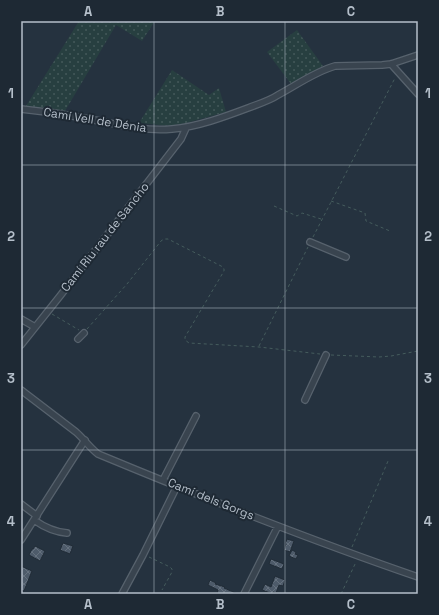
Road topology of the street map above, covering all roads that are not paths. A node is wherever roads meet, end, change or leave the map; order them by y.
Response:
1 (418, 55) edge
2 (391, 64) junction
3 (418, 94) edge
4 (21, 109) edge
5 (186, 128) junction
6 (310, 242) road end
7 (346, 257) dead end
8 (21, 319) edge
9 (35, 327) junction
10 (84, 333) road end
11 (78, 339) dead end
12 (21, 345) edge
13 (326, 355) road end
14 (21, 390) edge
15 (305, 400) dead end
16 (196, 416) dead end
17 (85, 440) junction
18 (163, 480) junction
19 (177, 486) junction
20 (21, 504) edge
21 (36, 518) junction
22 (278, 526) junction
23 (66, 533) dead end
24 (21, 540) edge
25 (418, 577) edge
26 (122, 594) edge
27 (244, 594) edge

1 - 2 street, Camí Vell de Dénia
2 - 3 street
2 - 5 street, Camí Vell de Dénia
4 - 5 street, Camí Vell de Dénia
5 - 9 street, Camí Riu rau de Sancho
6 - 7 street
8 - 9 street
9 - 12 street, Camí Riu rau de Sancho
10 - 11 street
13 - 15 street
14 - 17 street, Camí dels Gorgs
16 - 18 street
17 - 18 street, Camí dels Gorgs
17 - 21 street
18 - 19 street, Camí dels Gorgs
19 - 22 street, Camí dels Gorgs
19 - 26 street
20 - 21 street
21 - 23 street
21 - 24 street
22 - 25 street, Camí dels Gorgs
22 - 27 street

